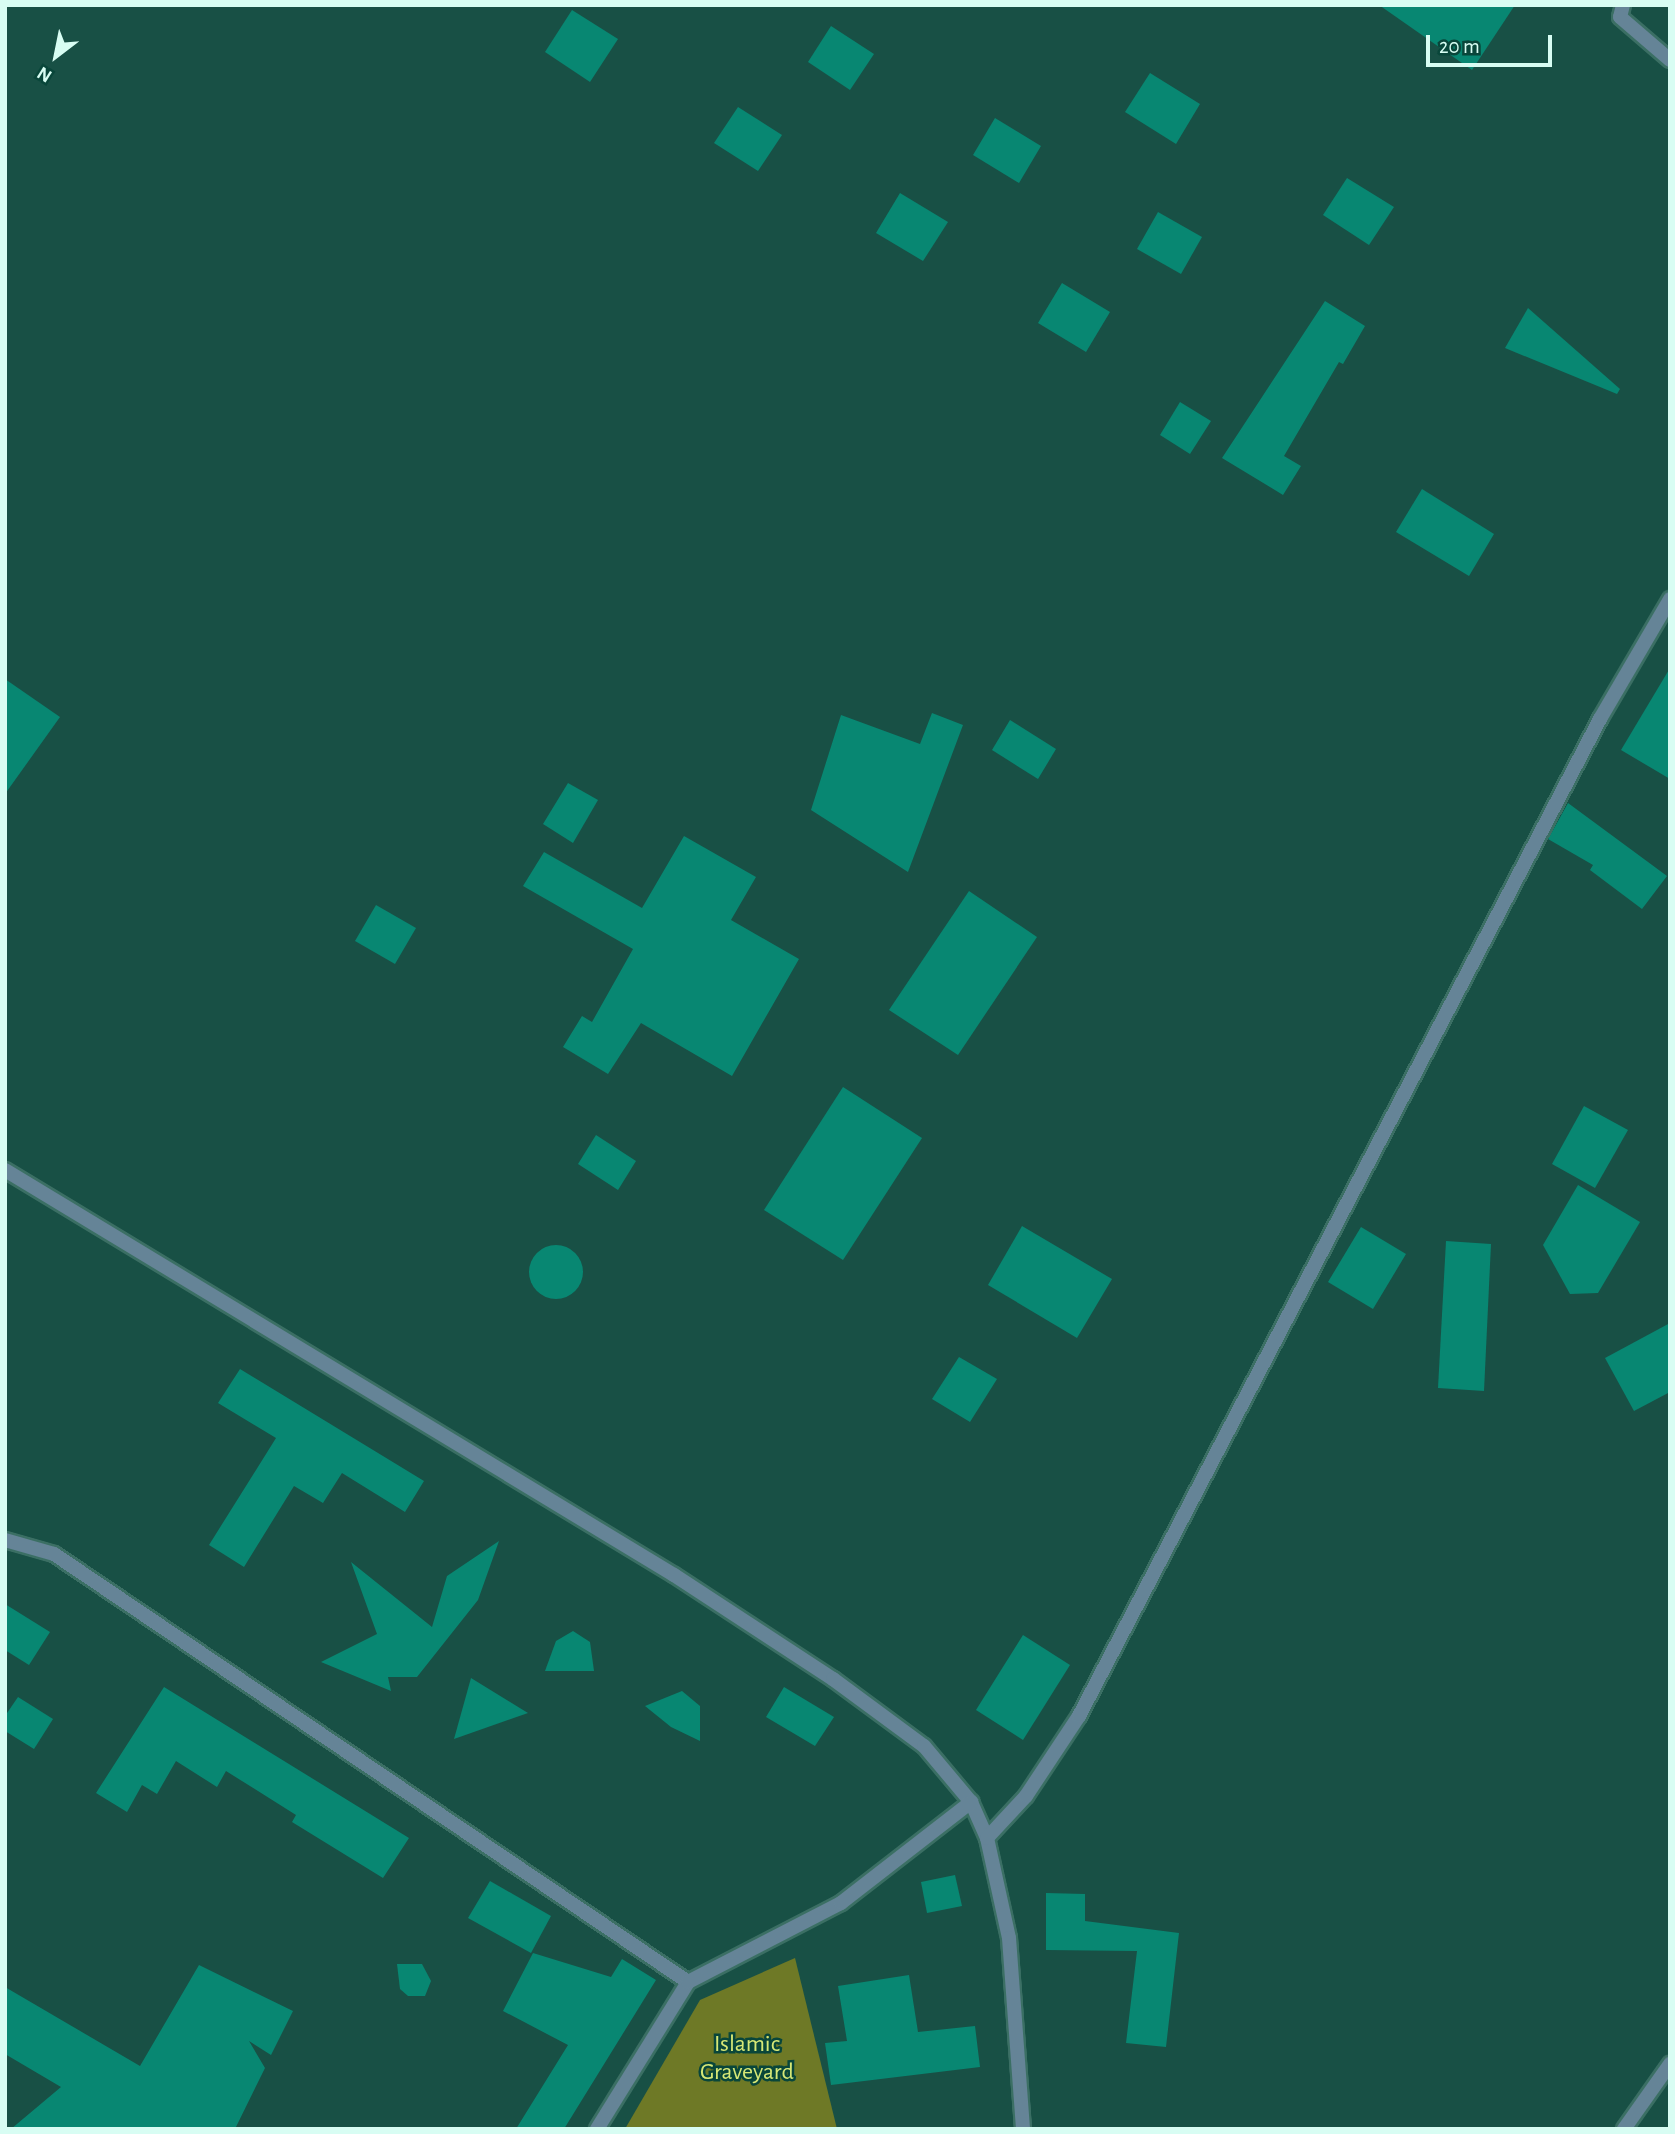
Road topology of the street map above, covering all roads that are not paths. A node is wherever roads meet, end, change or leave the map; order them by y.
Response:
1 (1623, 5) edge
2 (1670, 60) edge
3 (1670, 599) edge
4 (5, 1170) edge
5 (5, 1540) edge
6 (971, 1802) junction
7 (987, 1838) junction
8 (688, 1982) junction
9 (1670, 2064) edge
10 (597, 2129) edge
11 (1023, 2129) edge
12 (1624, 2129) edge

1 - 2 street
3 - 7 street
4 - 6 street
5 - 8 street
6 - 7 street
6 - 8 street
7 - 11 street
8 - 10 street
9 - 12 street

